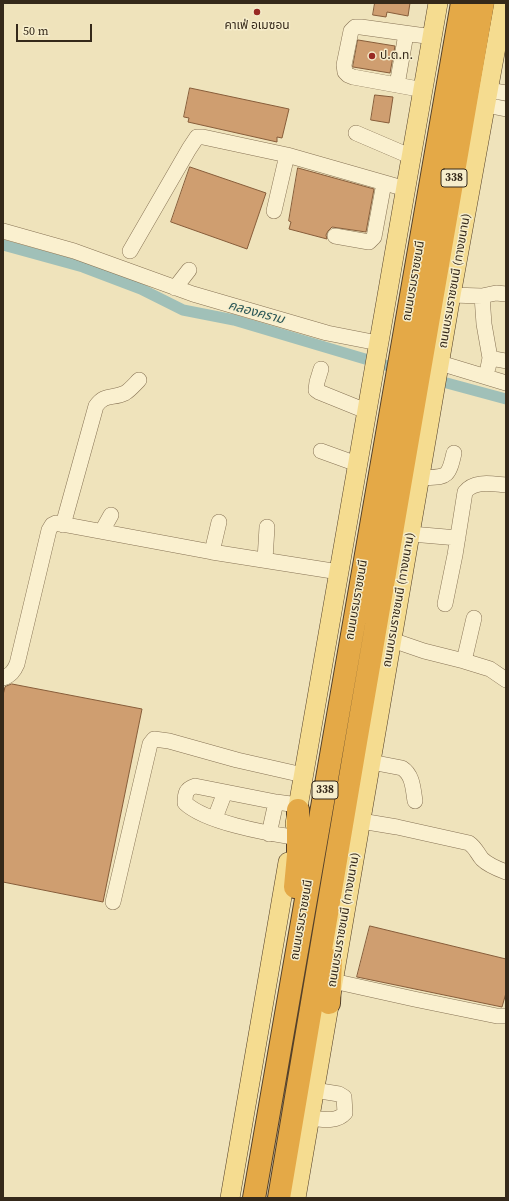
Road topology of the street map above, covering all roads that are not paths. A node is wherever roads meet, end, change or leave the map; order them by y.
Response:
1 (438, 3) edge
2 (462, 3) edge
3 (484, 3) edge
4 (488, 3) edge
5 (504, 3) edge
6 (406, 34) junction
7 (478, 36) junction
8 (433, 37) junction
9 (397, 85) junction
10 (424, 90) junction
11 (493, 96) edge
12 (506, 109) edge
13 (356, 134) dead end
14 (288, 155) junction
15 (412, 157) junction
16 (384, 183) junction
17 (406, 189) junction
18 (274, 211) dead end
19 (3, 231) edge
20 (335, 236) dead end
21 (130, 251) dead end
22 (189, 270) dead end
23 (175, 288) junction
24 (451, 294) junction
25 (506, 294) edge
26 (482, 296) junction
27 (378, 344) junction
28 (490, 358) junction
29 (434, 361) junction
30 (506, 361) edge
31 (321, 369) dead end
32 (485, 377) junction
33 (139, 380) dead end
34 (506, 383) edge
35 (426, 393) junction
36 (366, 411) junction
37 (321, 451) dead end
38 (454, 453) dead end
39 (357, 464) junction
40 (420, 478) junction
41 (506, 485) edge
42 (111, 515) dead end
43 (219, 522) dead end
44 (63, 525) junction
45 (267, 526) dead end
46 (102, 531) junction
47 (411, 534) junction
48 (458, 538) junction
49 (212, 552) junction
50 (265, 560) junction
51 (339, 572) junction
52 (445, 604) dead end
53 (474, 618) dead end
54 (392, 640) junction
55 (464, 661) junction
56 (3, 678) edge
57 (506, 680) edge
58 (371, 762) junction
59 (304, 775) junction
60 (225, 792) junction
61 (415, 801) dead end
62 (276, 802) junction
63 (298, 807) junction
64 (215, 818) junction
65 (361, 821) junction
66 (270, 834) junction
67 (293, 837) junction
68 (339, 841) junction
69 (506, 872) edge
70 (113, 902) dead end
71 (292, 978) junction
72 (333, 981) junction
73 (329, 1003) junction
74 (506, 1016) edge
75 (314, 1090) junction
76 (309, 1118) junction
77 (230, 1198) edge
78 (254, 1198) edge
79 (279, 1198) edge
80 (296, 1198) edge

1 - 8 main road, 338
2 - 71 highway, ถนนบรมราชชนนี / 338
3 - 7 highway, ถนนบรมราชชนนี / 338
4 - 7 highway
5 - 11 main road, ถนนบรมราชชนนี (ทางขนาน) / 338
6 - 8 street
6 - 9 street
6 - 9 street
7 - 29 highway, ถนนบรมราชชนนี / 338
8 - 10 main road, 338
9 - 10 street
10 - 15 main road, 338
11 - 12 street
11 - 24 main road, ถนนบรมราชชนนี (ทางขนาน) / 338
13 - 15 street
14 - 16 street
14 - 18 street
14 - 21 street
15 - 17 main road, 338
16 - 17 street
16 - 20 street
17 - 27 main road, 338
19 - 23 street
22 - 23 street
23 - 27 street
24 - 26 street
24 - 29 main road, ถนนบรมราชชนนี (ทางขนาน) / 338
25 - 26 street
26 - 28 street
27 - 36 main road, 338
28 - 30 street
28 - 32 street
29 - 32 street
29 - 35 highway, ถนนบรมราชชนนี / 338
31 - 36 street
32 - 34 street
33 - 44 street
35 - 40 main road, ถนนบรมราชชนนี (ทางขนาน) / 338
35 - 68 highway, ถนนบรมราชชนนี / 338
36 - 39 main road, 338
37 - 39 street
38 - 40 street
39 - 51 main road, 338
40 - 47 main road, ถนนบรมราชชนนี (ทางขนาน) / 338
41 - 48 street
42 - 46 street
43 - 49 street
44 - 46 street
44 - 56 street
45 - 50 street
46 - 49 street
47 - 48 street
47 - 54 main road, ถนนบรมราชชนนี (ทางขนาน) / 338
48 - 52 street
49 - 50 street
50 - 51 street
51 - 59 main road, 338
53 - 55 street
54 - 55 street
54 - 58 main road, ถนนบรมราชชนนี (ทางขนาน) / 338
55 - 57 street
58 - 61 street
58 - 65 main road, ถนนบรมราชชนนี (ทางขนาน) / 338
59 - 63 main road, 338
59 - 70 street
60 - 62 street
60 - 64 street
60 - 64 street
62 - 63 street
62 - 66 street
63 - 67 main road, 338
63 - 71 highway
64 - 66 street
65 - 69 street
65 - 72 main road, ถนนบรมราชชนนี (ทางขนาน) / 338
66 - 67 street
67 - 77 main road, 338
68 - 73 highway
68 - 79 highway, ถนนบรมราชชนนี / 338
71 - 78 highway, ถนนบรมราชชนนี / 338
72 - 73 main road, ถนนบรมราชชนนี (ทางขนาน) / 338
72 - 74 street
73 - 75 main road, ถนนบรมราชชนนี (ทางขนาน) / 338
75 - 76 main road, ถนนบรมราชชนนี (ทางขนาน) / 338
75 - 76 street
76 - 80 main road, ถนนบรมราชชนนี (ทางขนาน) / 338

